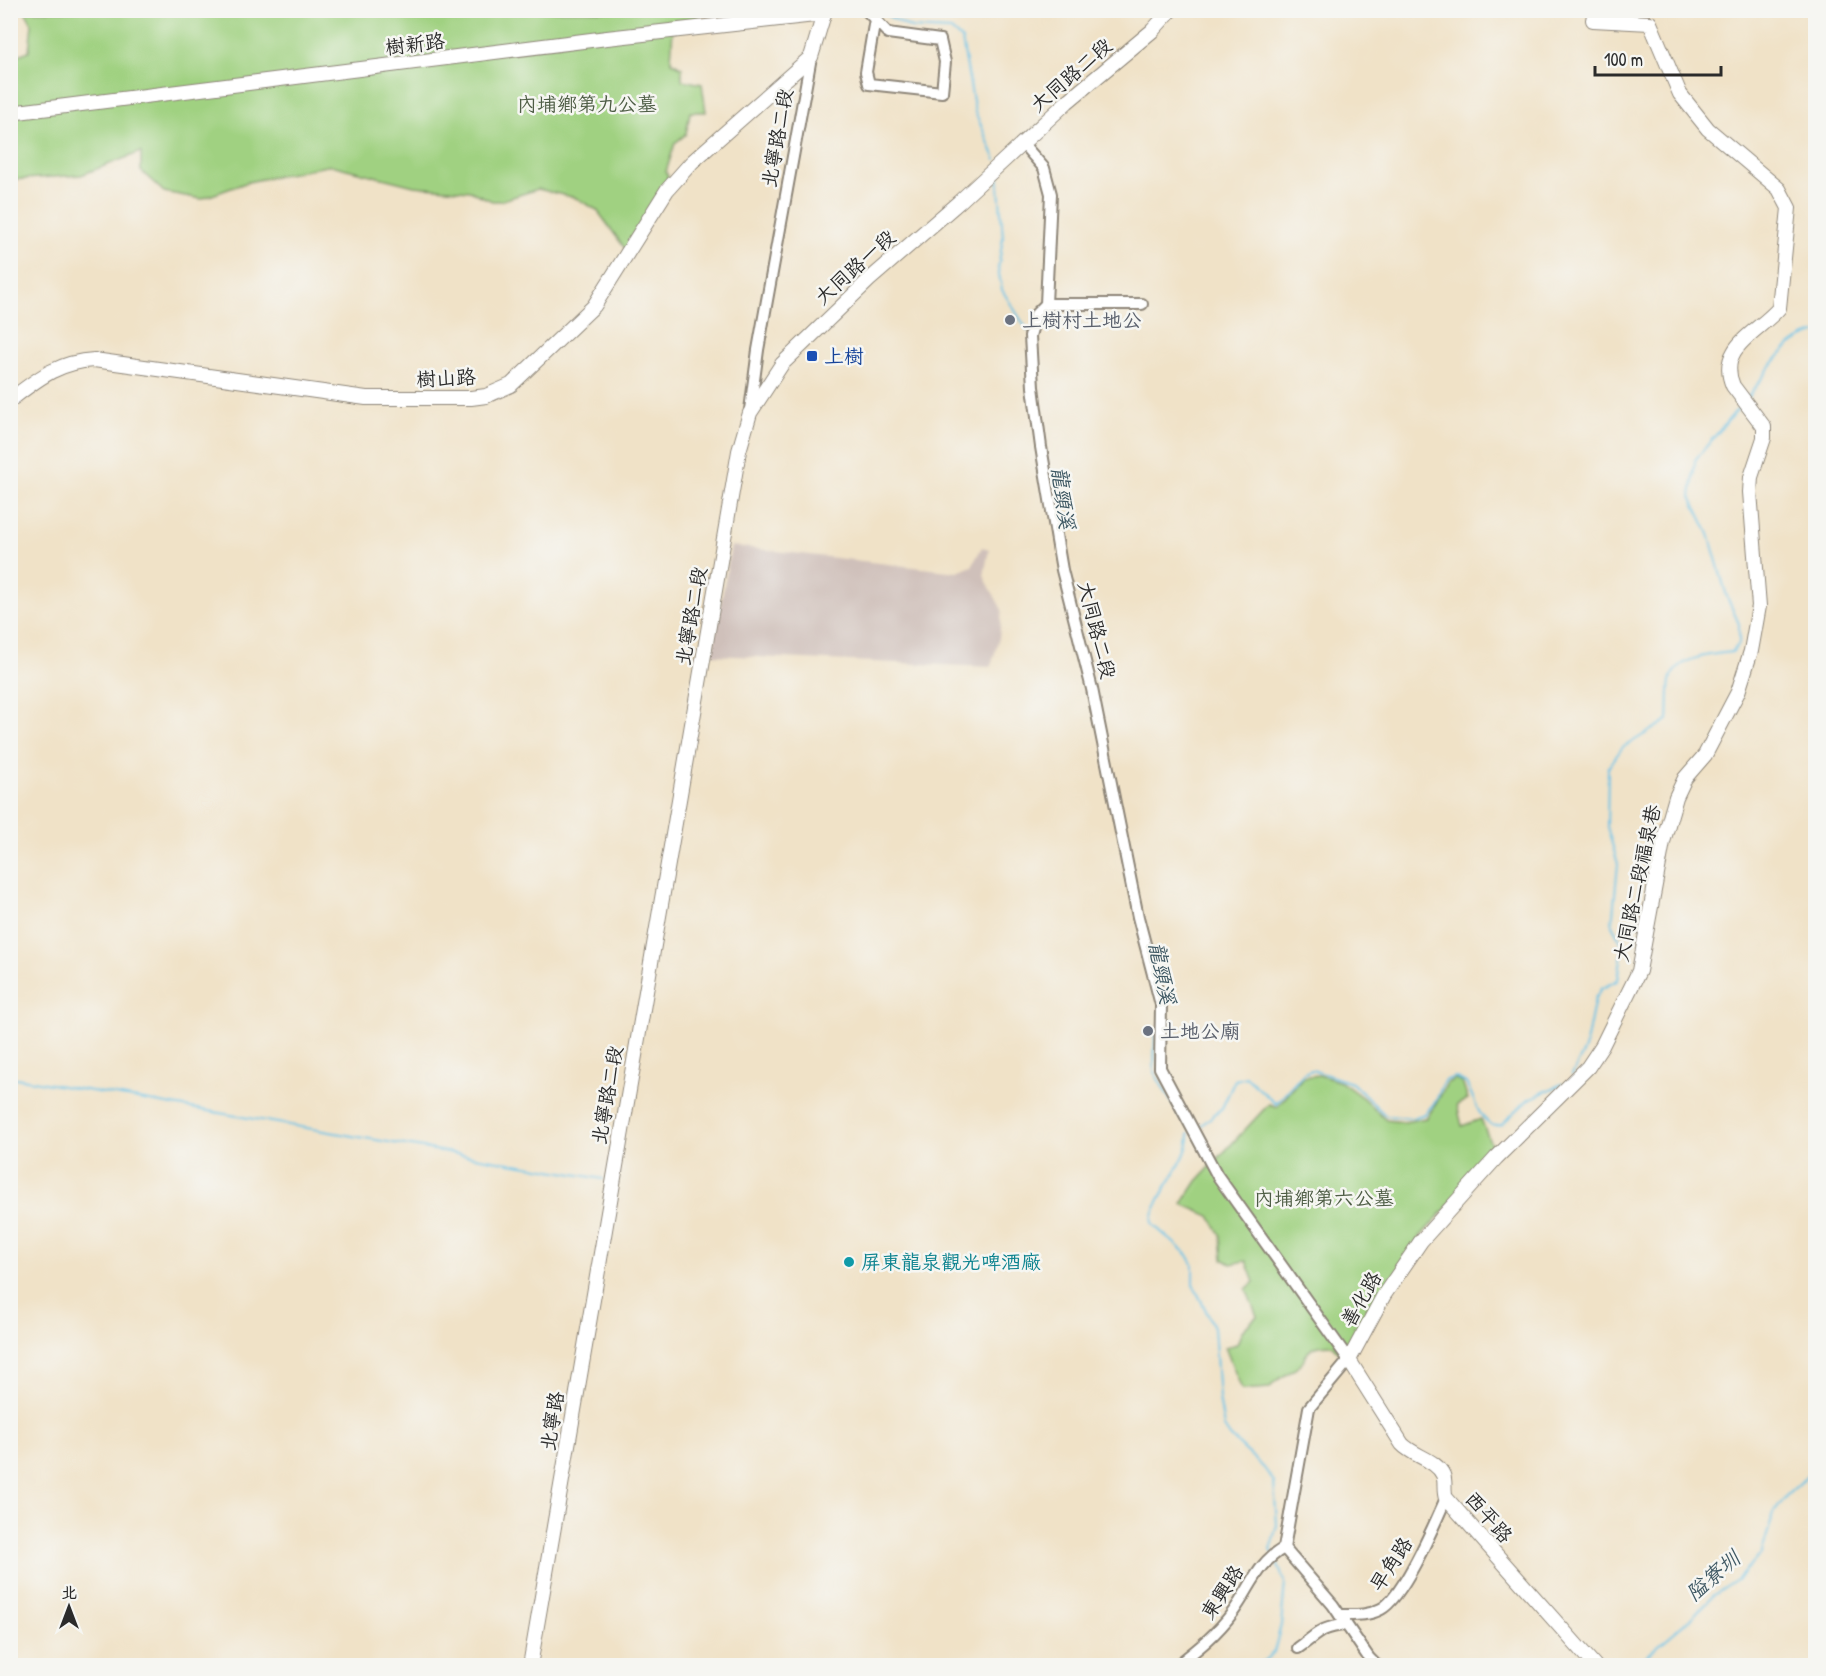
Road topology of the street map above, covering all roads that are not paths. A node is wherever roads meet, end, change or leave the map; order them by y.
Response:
1 (1171, 10) edge
2 (1594, 10) edge
3 (826, 12) edge
4 (870, 15) edge
5 (745, 16) edge
6 (811, 57) junction
7 (10, 113) edge
8 (1023, 144) junction
9 (998, 167) joint
10 (1046, 304) junction
11 (1142, 304) dead end
12 (10, 400) edge
13 (750, 413) junction
14 (1546, 1109) joint
15 (612, 1183) joint
16 (1349, 1360) junction
17 (1446, 1498) junction
18 (1276, 1553) junction
19 (1343, 1620) junction
20 (1298, 1648) dead end
21 (530, 1665) edge
22 (1176, 1665) edge
23 (1377, 1665) edge
24 (1595, 1665) edge

1 - 8 street, 大同路二段
2 - 14 street, 大同路二段福泉巷
3 - 5 street, 樹新路
3 - 6 street
4 - 4 street
5 - 7 street, 樹新路
6 - 12 street, 樹山路
6 - 13 street, 北寧路二段
8 - 9 street, 大同路二段
8 - 10 street, 大同路二段
9 - 13 street, 大同路一段
10 - 11 street
10 - 16 street, 大同路二段
13 - 15 street, 北寧路二段
14 - 16 street, 善化路
15 - 21 street, 北寧路
16 - 17 street, 西平路
16 - 18 street, 善化路
17 - 19 street, 早角路
17 - 24 street, 西平路
18 - 19 street
18 - 22 street, 東興路
19 - 20 street, 早角路
19 - 23 street

